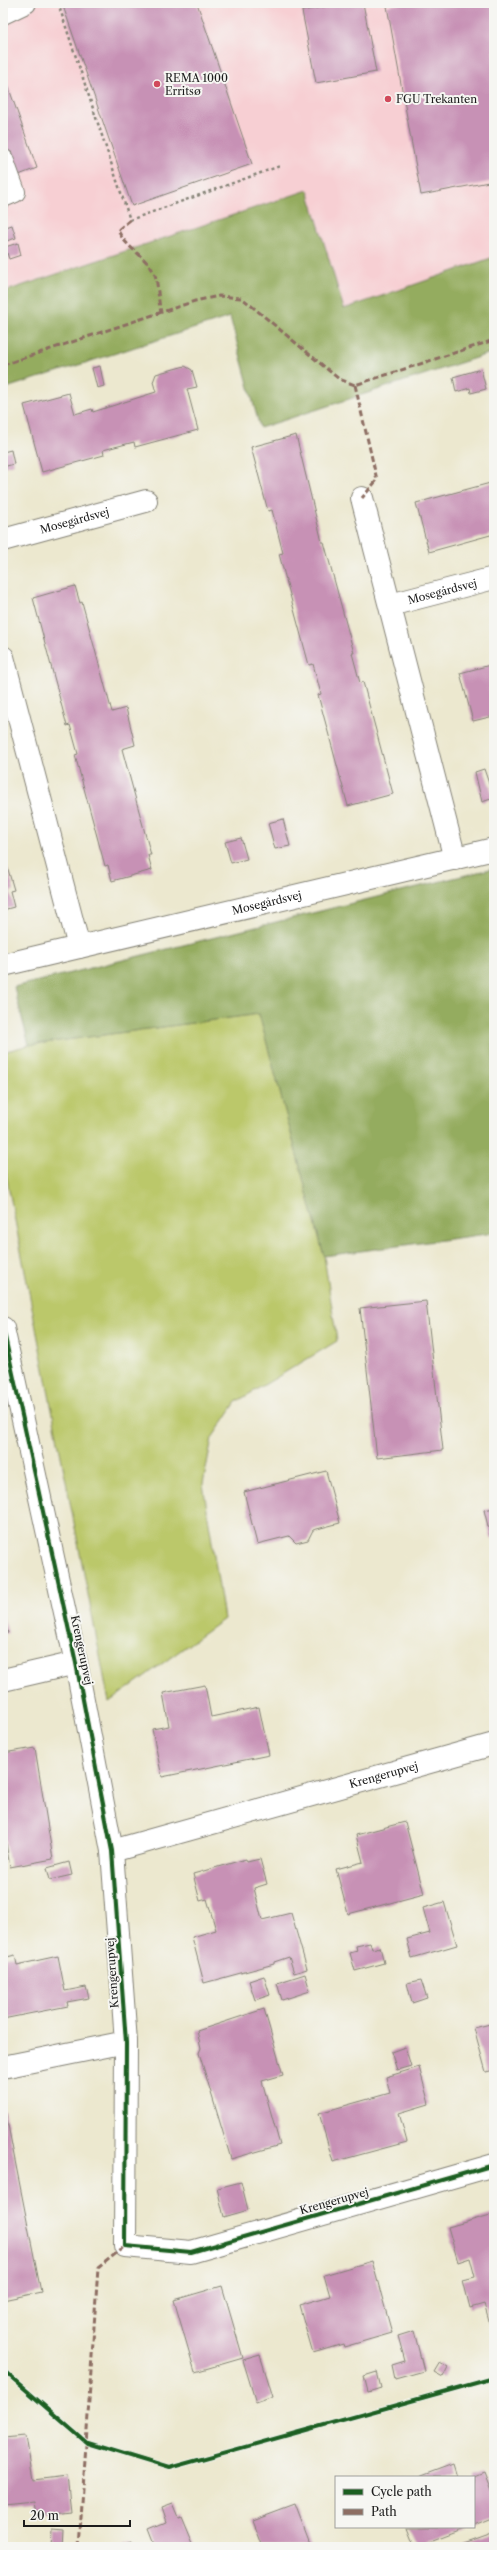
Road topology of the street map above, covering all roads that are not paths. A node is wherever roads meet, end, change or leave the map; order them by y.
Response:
1 (26, 3) edge
2 (3, 14) edge
3 (3, 159) edge
4 (3, 197) edge
5 (362, 498) dead end
6 (146, 501) dead end
7 (3, 540) edge
8 (494, 578) edge
9 (390, 605) junction
10 (3, 657) edge
11 (494, 849) edge
12 (455, 859) junction
13 (79, 947) junction
14 (3, 965) edge
15 (3, 1328) edge
16 (76, 1663) junction
17 (3, 1680) edge
18 (494, 1744) edge
19 (112, 1851) junction
20 (126, 2042) junction
21 (3, 2067) edge
22 (494, 2165) edge

1 - 2 lane
3 - 4 lane
5 - 9 street
6 - 7 street, Mosegårdsvej
8 - 9 street, Mosegårdsvej
9 - 12 street
10 - 13 street
11 - 12 street, Mosegårdsvej
12 - 13 street, Mosegårdsvej
13 - 14 street, Mosegårdsvej
15 - 16 street, Krengerupvej
16 - 17 street, Krengerupvej
16 - 19 street, Krengerupvej
18 - 19 street, Krengerupvej
19 - 20 street, Krengerupvej
20 - 21 street
20 - 22 street, Krengerupvej

